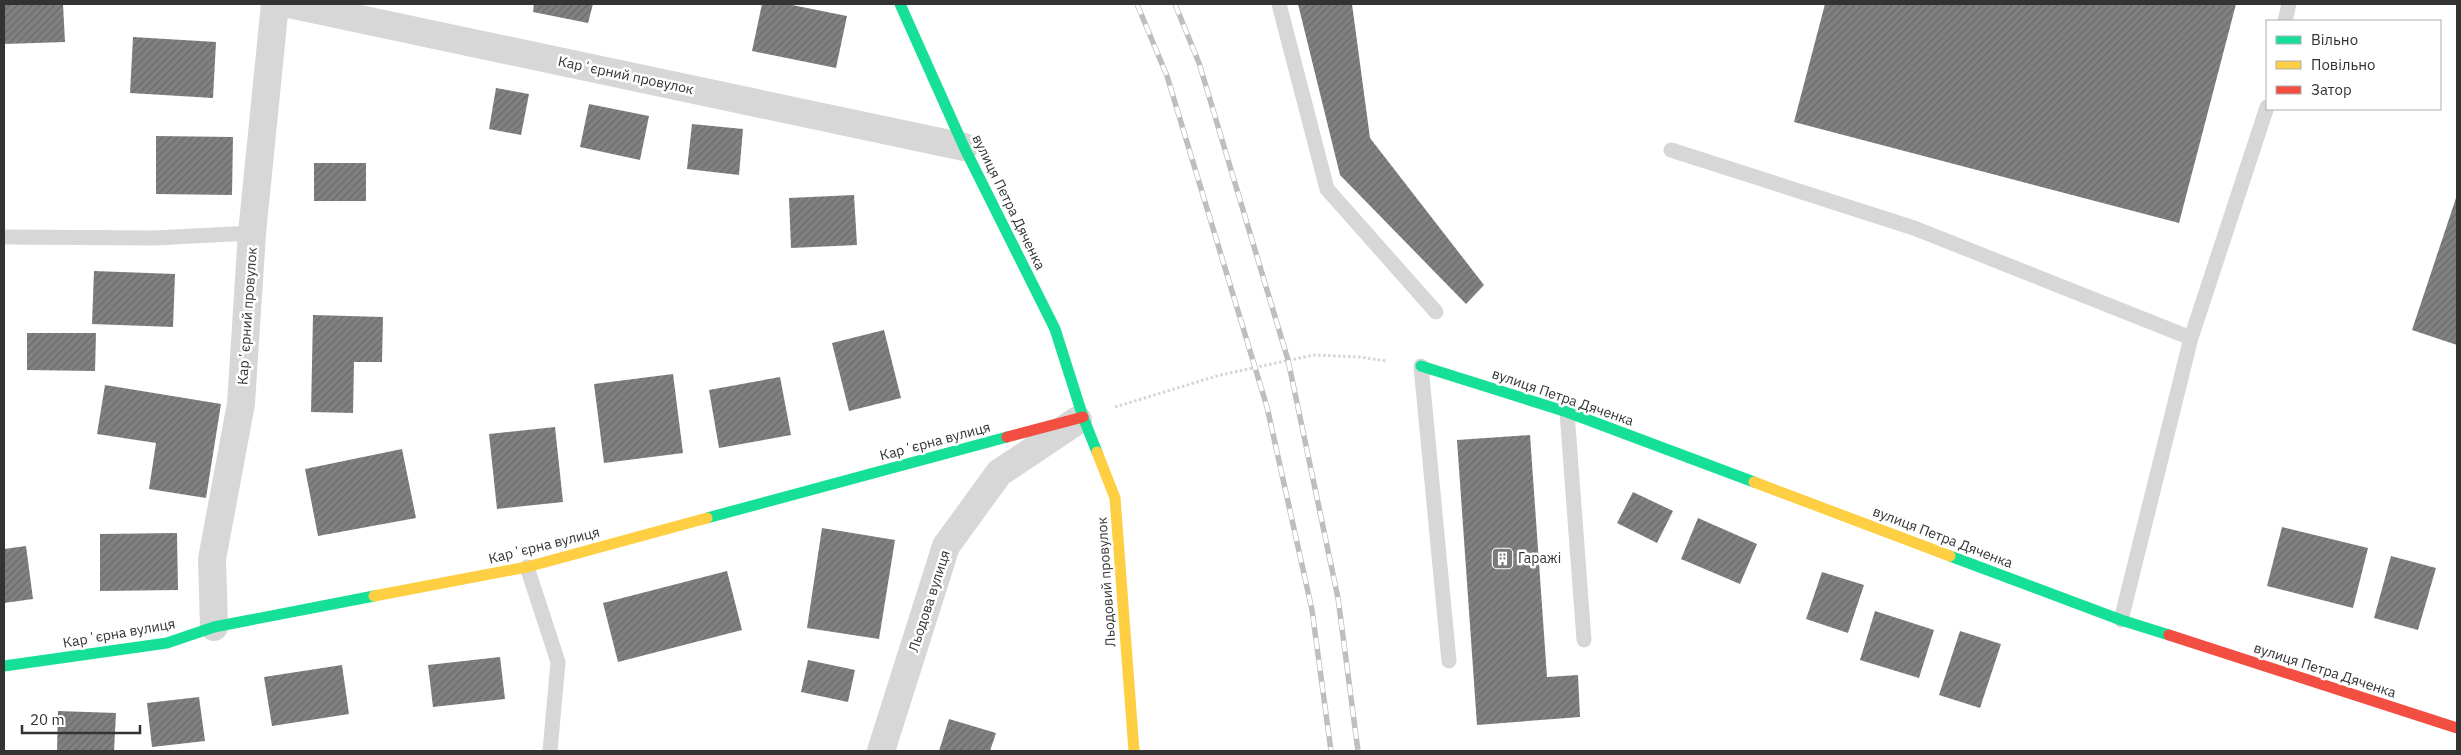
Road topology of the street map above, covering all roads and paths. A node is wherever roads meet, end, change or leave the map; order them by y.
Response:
1 (275, 4) edge
2 (288, 4) edge
3 (900, 4) edge
4 (1279, 4) edge
5 (2289, 4) edge
6 (2285, 20) edge
7 (2266, 110) edge
8 (964, 147) junction
9 (1671, 150) dead end
10 (252, 234) junction
11 (4, 237) edge
12 (1436, 312) dead end
13 (2191, 338) junction
14 (1421, 366) junction
15 (1567, 412) junction
16 (1083, 417) junction
17 (527, 567) junction
18 (2121, 620) junction
19 (214, 627) junction
20 (1584, 640) dead end
21 (1449, 661) dead end
22 (4, 666) edge
23 (2457, 728) edge
24 (550, 751) edge
25 (881, 751) edge
26 (1134, 751) edge

1 - 10 street, Карʼєрний провулок
2 - 8 street, Карʼєрний провулок
3 - 8 street, вулиця Петра Дяченка
4 - 12 lane
5 - 6 lane
7 - 13 lane
8 - 16 street, вулиця Петра Дяченка
9 - 13 lane
10 - 11 lane
10 - 19 street, Карʼєрний провулок
13 - 18 lane
14 - 15 street, вулиця Петра Дяченка
14 - 16 path
14 - 21 lane
15 - 18 street, вулиця Петра Дяченка
15 - 20 lane
16 - 17 street, Карʼєрна вулиця
16 - 25 street, Льодова вулиця
16 - 26 street, Льодовий провулок
17 - 19 street, Карʼєрна вулиця
17 - 24 lane
18 - 23 street, вулиця Петра Дяченка
19 - 22 street, Карʼєрна вулиця

